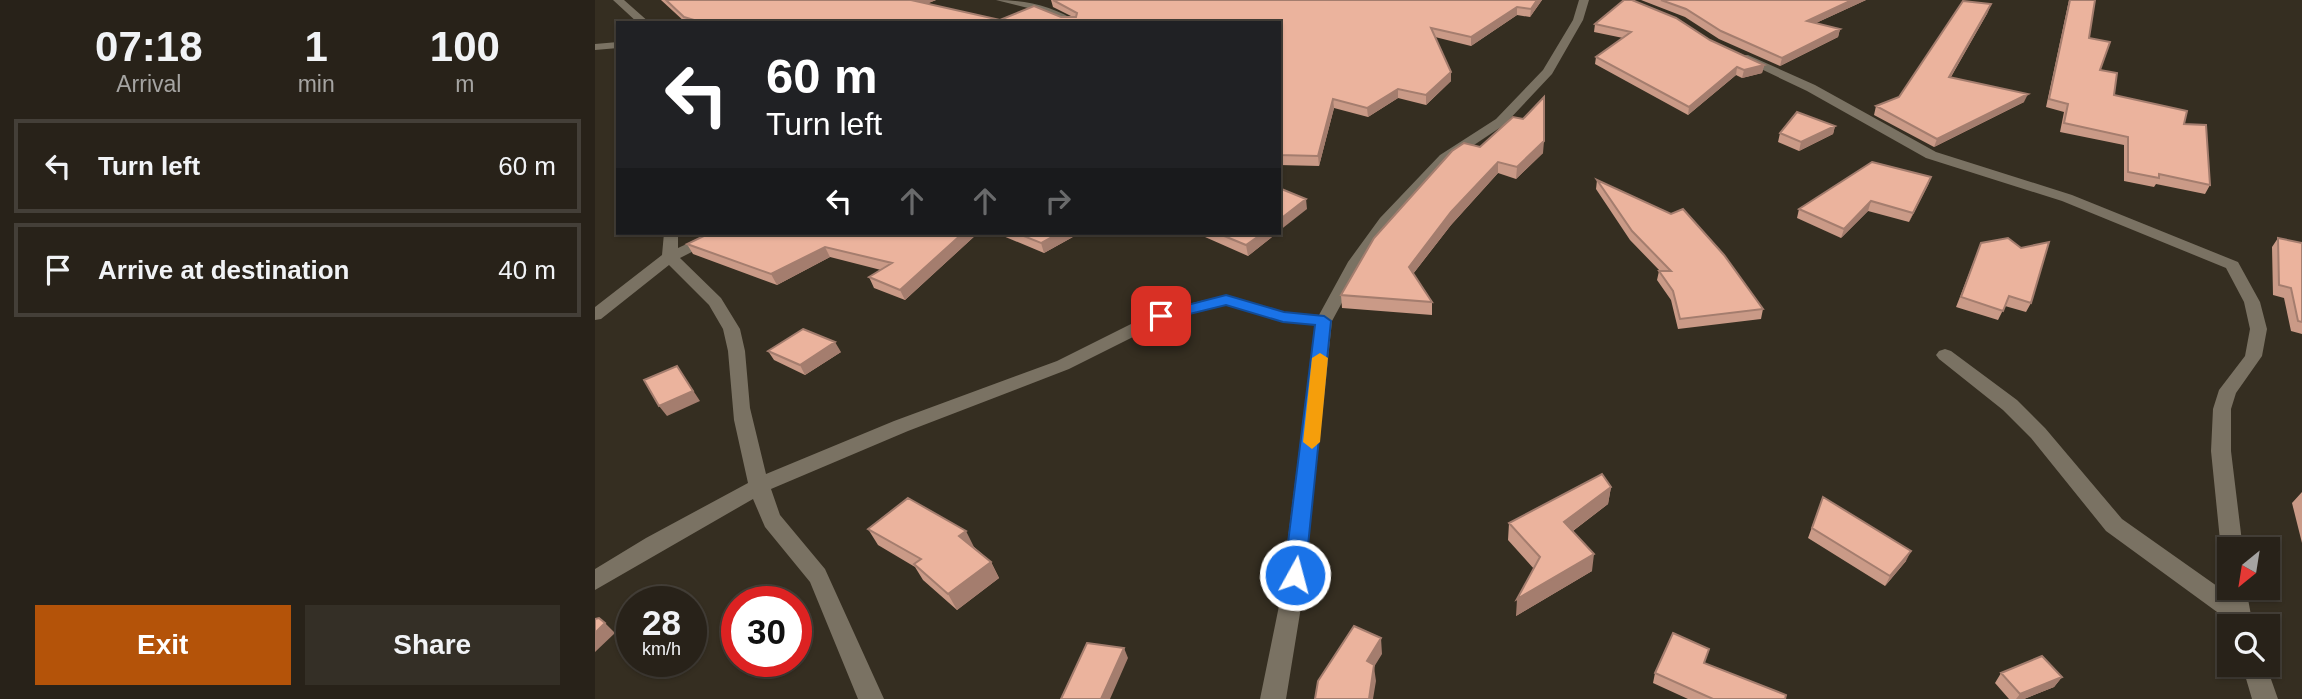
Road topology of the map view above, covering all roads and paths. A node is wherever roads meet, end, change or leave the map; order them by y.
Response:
1 (618, 0) edge
2 (1001, 0) edge
3 (1047, 0) edge
4 (1584, 0) edge
5 (1035, 7) junction
6 (643, 21) edge
7 (1068, 21) edge
8 (616, 45) edge
9 (595, 47) edge
10 (1735, 53) edge
11 (671, 235) edge
12 (718, 235) edge
13 (670, 257) junction
14 (595, 315) edge
15 (1324, 321) junction
16 (1945, 355) dead end
17 (761, 485) junction
18 (2231, 537) edge
19 (595, 581) edge
20 (2231, 614) edge
21 (2258, 677) edge
22 (871, 699) edge
23 (1273, 699) edge
24 (2265, 699) edge

1 - 6 street
2 - 5 street
3 - 5 street
4 - 15 street
5 - 7 street
8 - 9 street
10 - 18 street
11 - 13 street
12 - 13 street
13 - 14 street
13 - 17 street
15 - 17 street
15 - 23 street
16 - 20 street
17 - 19 street
17 - 22 street
21 - 24 street

